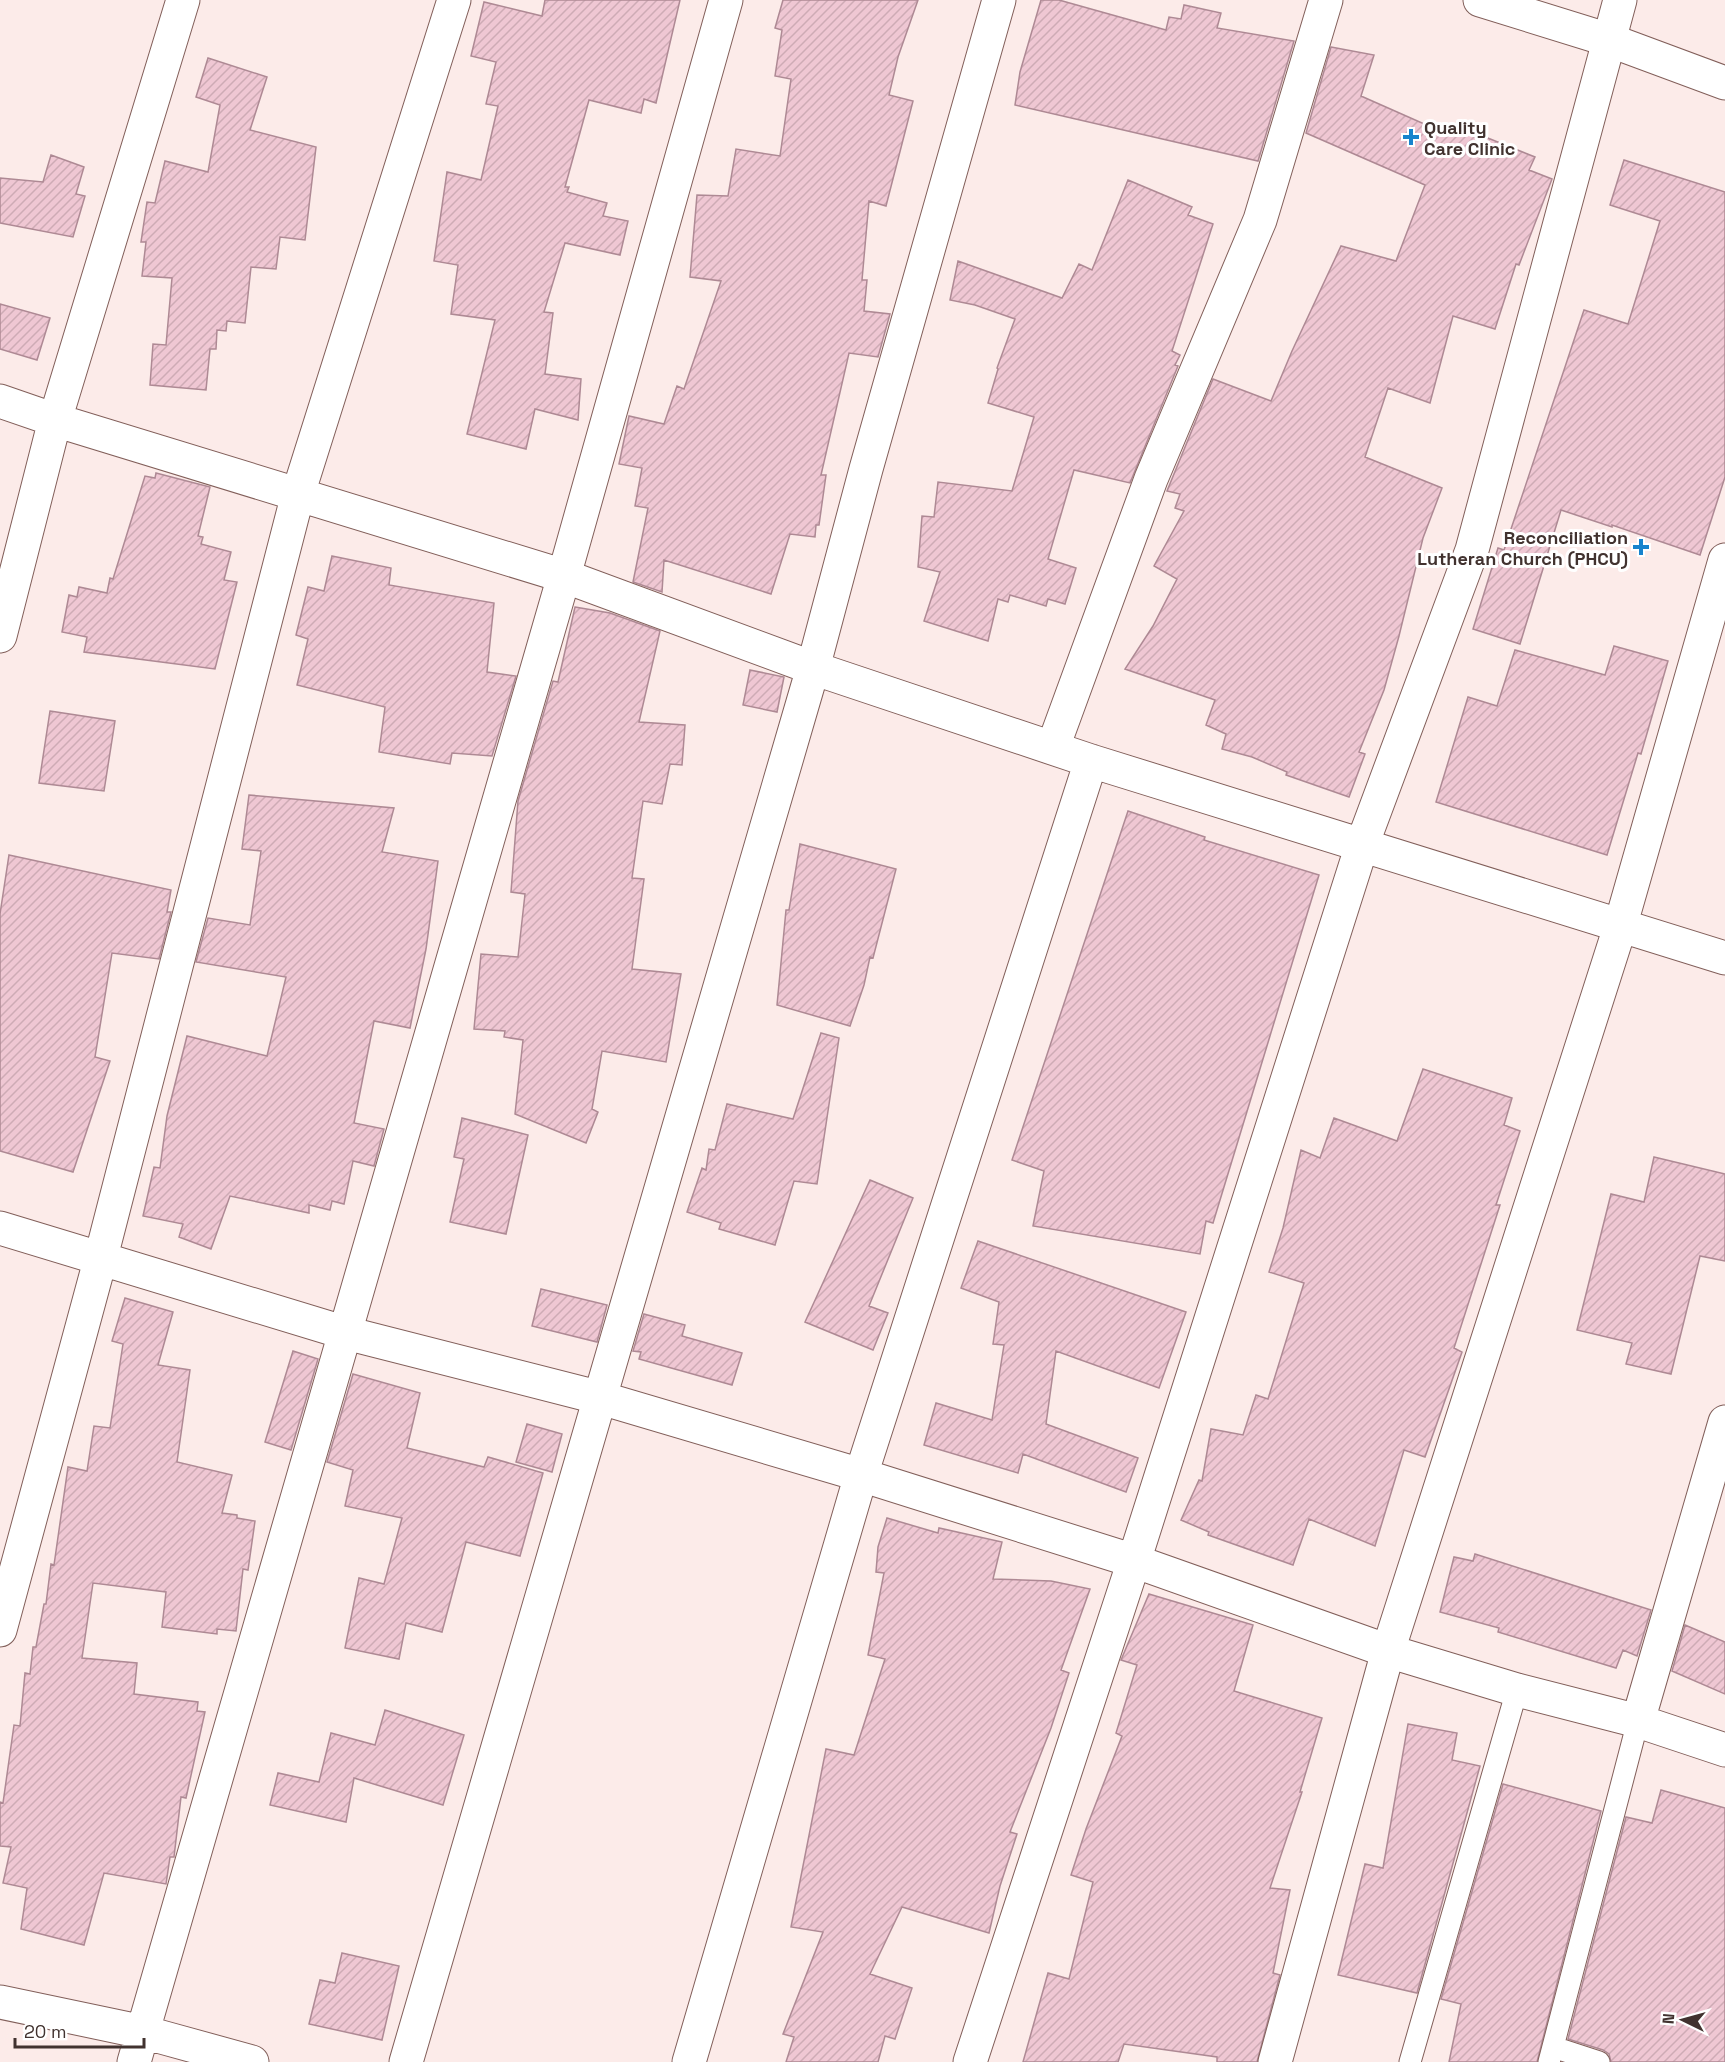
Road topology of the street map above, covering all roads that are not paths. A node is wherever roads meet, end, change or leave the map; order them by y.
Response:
1 (183, 0) edge
2 (454, 0) edge
3 (726, 0) edge
4 (999, 0) edge
5 (1326, 0) edge
6 (1480, 0) edge
7 (1620, 0) edge
8 (1609, 40) junction
9 (1725, 83) edge
10 (0, 401) edge
11 (55, 420) junction
12 (298, 494) junction
13 (1725, 560) edge
14 (564, 576) junction
15 (0, 636) edge
16 (813, 668) junction
17 (1053, 747) junction
18 (1091, 761) junction
19 (1362, 846) junction
20 (1620, 927) junction
21 (1725, 958) edge
22 (0, 1227) edge
23 (101, 1257) junction
24 (346, 1333) junction
25 (601, 1398) junction
26 (1725, 1422) edge
27 (861, 1475) junction
28 (1134, 1561) junction
29 (0, 1630) edge
30 (1388, 1651) junction
31 (1517, 1690) junction
32 (1638, 1721) junction
33 (1725, 1750) edge
34 (0, 2002) edge
35 (138, 2047) edge
36 (1551, 2055) edge
37 (252, 2062) edge
38 (406, 2062) edge
39 (689, 2062) edge
40 (970, 2062) edge
41 (1275, 2062) edge
42 (1410, 2062) edge
43 (1599, 2062) edge

1 - 11 street
2 - 12 street
3 - 14 street
4 - 16 street
5 - 17 street
6 - 8 street
7 - 8 street
8 - 9 street
8 - 19 street
10 - 11 street
11 - 12 street
11 - 15 street
12 - 14 street
12 - 23 street
13 - 20 street
14 - 16 street
14 - 24 street
16 - 17 street
16 - 25 street
17 - 18 street
18 - 19 street
18 - 27 street
19 - 20 street
19 - 28 street
20 - 21 street
20 - 30 street
22 - 23 street
23 - 24 street
23 - 29 street
24 - 25 street
24 - 35 street
25 - 27 street
25 - 38 street
26 - 32 street
27 - 28 street
27 - 39 street
28 - 30 street
28 - 40 street
30 - 31 street
30 - 41 street
31 - 32 street
31 - 42 lane
32 - 33 street
32 - 36 lane
34 - 35 street
35 - 37 street
36 - 43 lane

